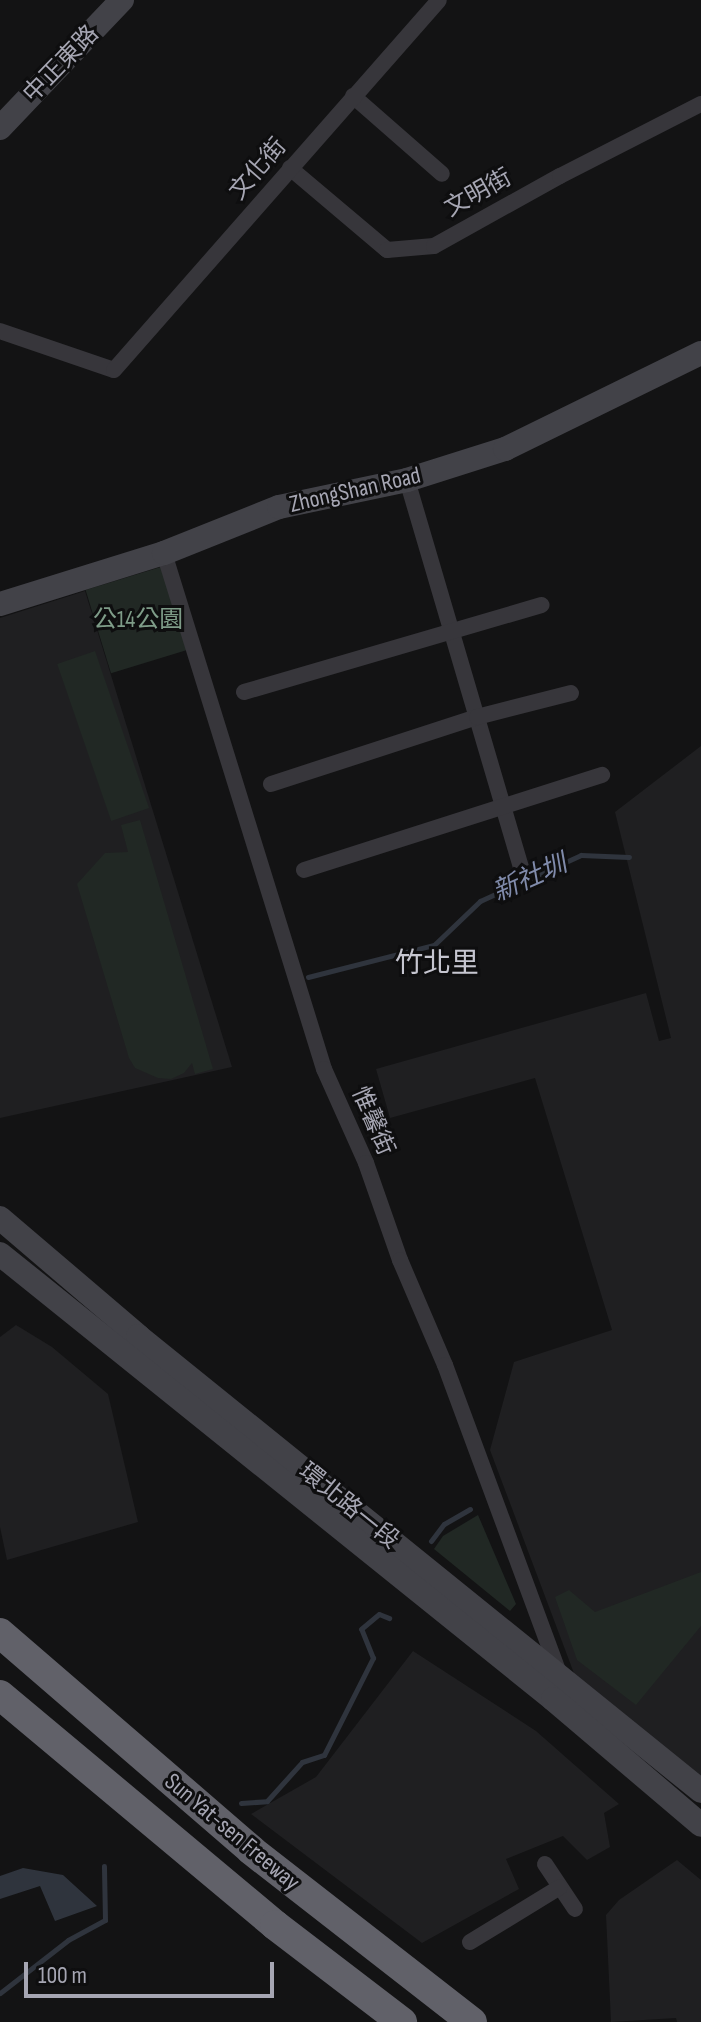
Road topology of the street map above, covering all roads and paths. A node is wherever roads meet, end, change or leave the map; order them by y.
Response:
1 (122, 0) edge
2 (439, 0) edge
3 (353, 96) junction
4 (701, 104) edge
5 (0, 128) edge
6 (290, 168) junction
7 (442, 174) dead end
8 (0, 331) edge
9 (701, 353) edge
10 (407, 480) junction
11 (164, 553) junction
12 (0, 604) edge
13 (542, 605) dead end
14 (452, 633) junction
15 (244, 692) dead end
16 (571, 693) dead end
17 (477, 717) junction
18 (602, 775) dead end
19 (271, 784) dead end
20 (503, 807) junction
21 (521, 867) dead end
22 (304, 870) dead end
23 (0, 1218) edge
24 (0, 1254) edge
25 (0, 1633) edge
26 (559, 1675) junction
27 (0, 1695) edge
28 (553, 1699) junction
29 (701, 1791) edge
30 (701, 1825) edge
31 (545, 1864) dead end
32 (560, 1887) junction
33 (575, 1909) dead end
34 (470, 1942) dead end
35 (402, 2022) edge
36 (472, 2022) edge

1 - 5 street, 中正東路
2 - 3 street, 文化街
3 - 6 street, 文化街
3 - 7 street
4 - 6 street, 文明街
6 - 8 street, 文化街
9 - 10 street, ZhongShan Road
10 - 11 street, ZhongShan Road
10 - 14 street
11 - 12 street, ZhongShan Road
11 - 26 street, 惟馨街
13 - 14 street
14 - 15 street
14 - 17 street
16 - 17 street
17 - 19 street
17 - 20 street
18 - 20 street
20 - 21 street
20 - 22 street
23 - 26 street, 環北路一段
24 - 28 street, 環北路一段
25 - 36 highway, Sun Yat-sen Freeway
26 - 28 street
26 - 29 street, 環北路一段
27 - 35 highway, Sun Yat-sen Freeway
28 - 30 street, 環北路一段
31 - 32 street
32 - 33 street
32 - 34 street

